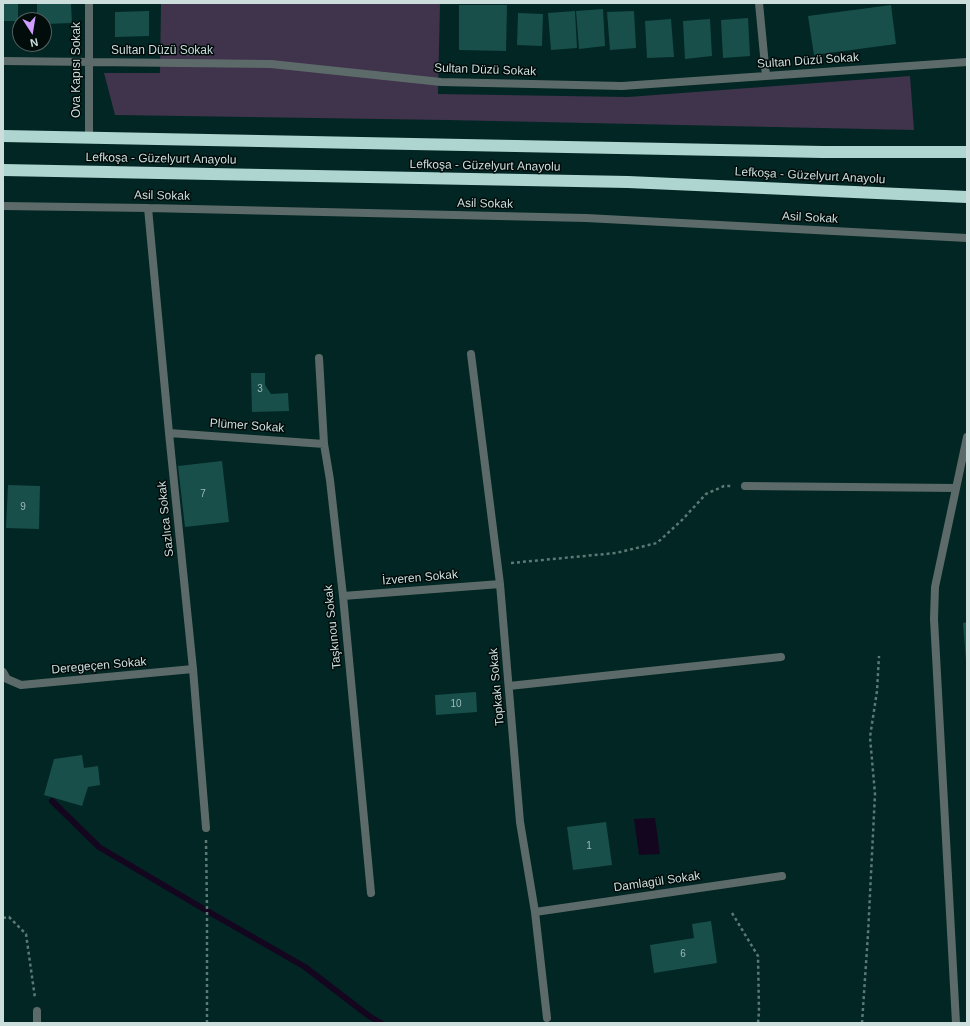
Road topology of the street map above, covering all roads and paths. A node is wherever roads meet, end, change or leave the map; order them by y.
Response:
1 (88, 3) edge
2 (759, 3) edge
3 (3, 61) edge
4 (88, 62) junction
5 (967, 62) edge
6 (766, 76) junction
7 (3, 136) edge
8 (89, 137) junction
9 (967, 152) edge
10 (3, 170) edge
11 (967, 197) edge
12 (3, 206) edge
13 (148, 208) junction
14 (967, 238) edge
15 (471, 354) dead end
16 (319, 358) dead end
17 (169, 433) junction
18 (967, 437) edge
19 (324, 444) junction
20 (745, 486) joint
21 (956, 488) junction
22 (497, 565) junction
23 (500, 584) junction
24 (343, 596) junction
25 (879, 656) dead end
26 (781, 657) dead end
27 (193, 670) junction
28 (5, 676) edge
29 (508, 686) junction
30 (206, 828) joint
31 (782, 876) dead end
32 (371, 893) dead end
33 (535, 912) junction
34 (732, 913) dead end
35 (3, 918) edge
36 (37, 1011) joint
37 (547, 1018) dead end
38 (38, 1023) edge
39 (206, 1023) edge
40 (758, 1023) edge
41 (862, 1023) edge
42 (956, 1023) edge

1 - 4 street, Ova Kapısı Sokak
2 - 6 street
3 - 4 street, Sultan Düzü Sokak
4 - 6 street, Sultan Düzü Sokak
4 - 8 street, Ova Kapısı Sokak
5 - 6 street, Sultan Düzü Sokak
7 - 8 highway, Lefkoşa - Güzelyurt Anayolu
8 - 9 highway, Lefkoşa - Güzelyurt Anayolu
10 - 11 highway, Lefkoşa - Güzelyurt Anayolu
12 - 13 street, Asil Sokak
13 - 14 street, Asil Sokak
13 - 17 street, Sazlıca Sokak
15 - 22 street, Topkakı Sokak
16 - 19 street, Taşkınou Sokak
17 - 19 street, Plümer Sokak
17 - 27 street, Sazlıca Sokak
18 - 21 street
19 - 24 street, Taşkınou Sokak
20 - 21 street
20 - 22 path
21 - 42 street
22 - 23 street, Topkakı Sokak
23 - 24 street, İzveren Sokak
23 - 29 street, Topkakı Sokak
24 - 32 street, Taşkınou Sokak
25 - 41 path
26 - 29 street
27 - 28 street, Deregeçen Sokak
27 - 30 street, Sazlıca Sokak
29 - 33 street, Topkakı Sokak
30 - 39 path
31 - 33 street, Damlagül Sokak
33 - 37 street, Topkakı Sokak
34 - 40 path
35 - 36 path
36 - 38 street

